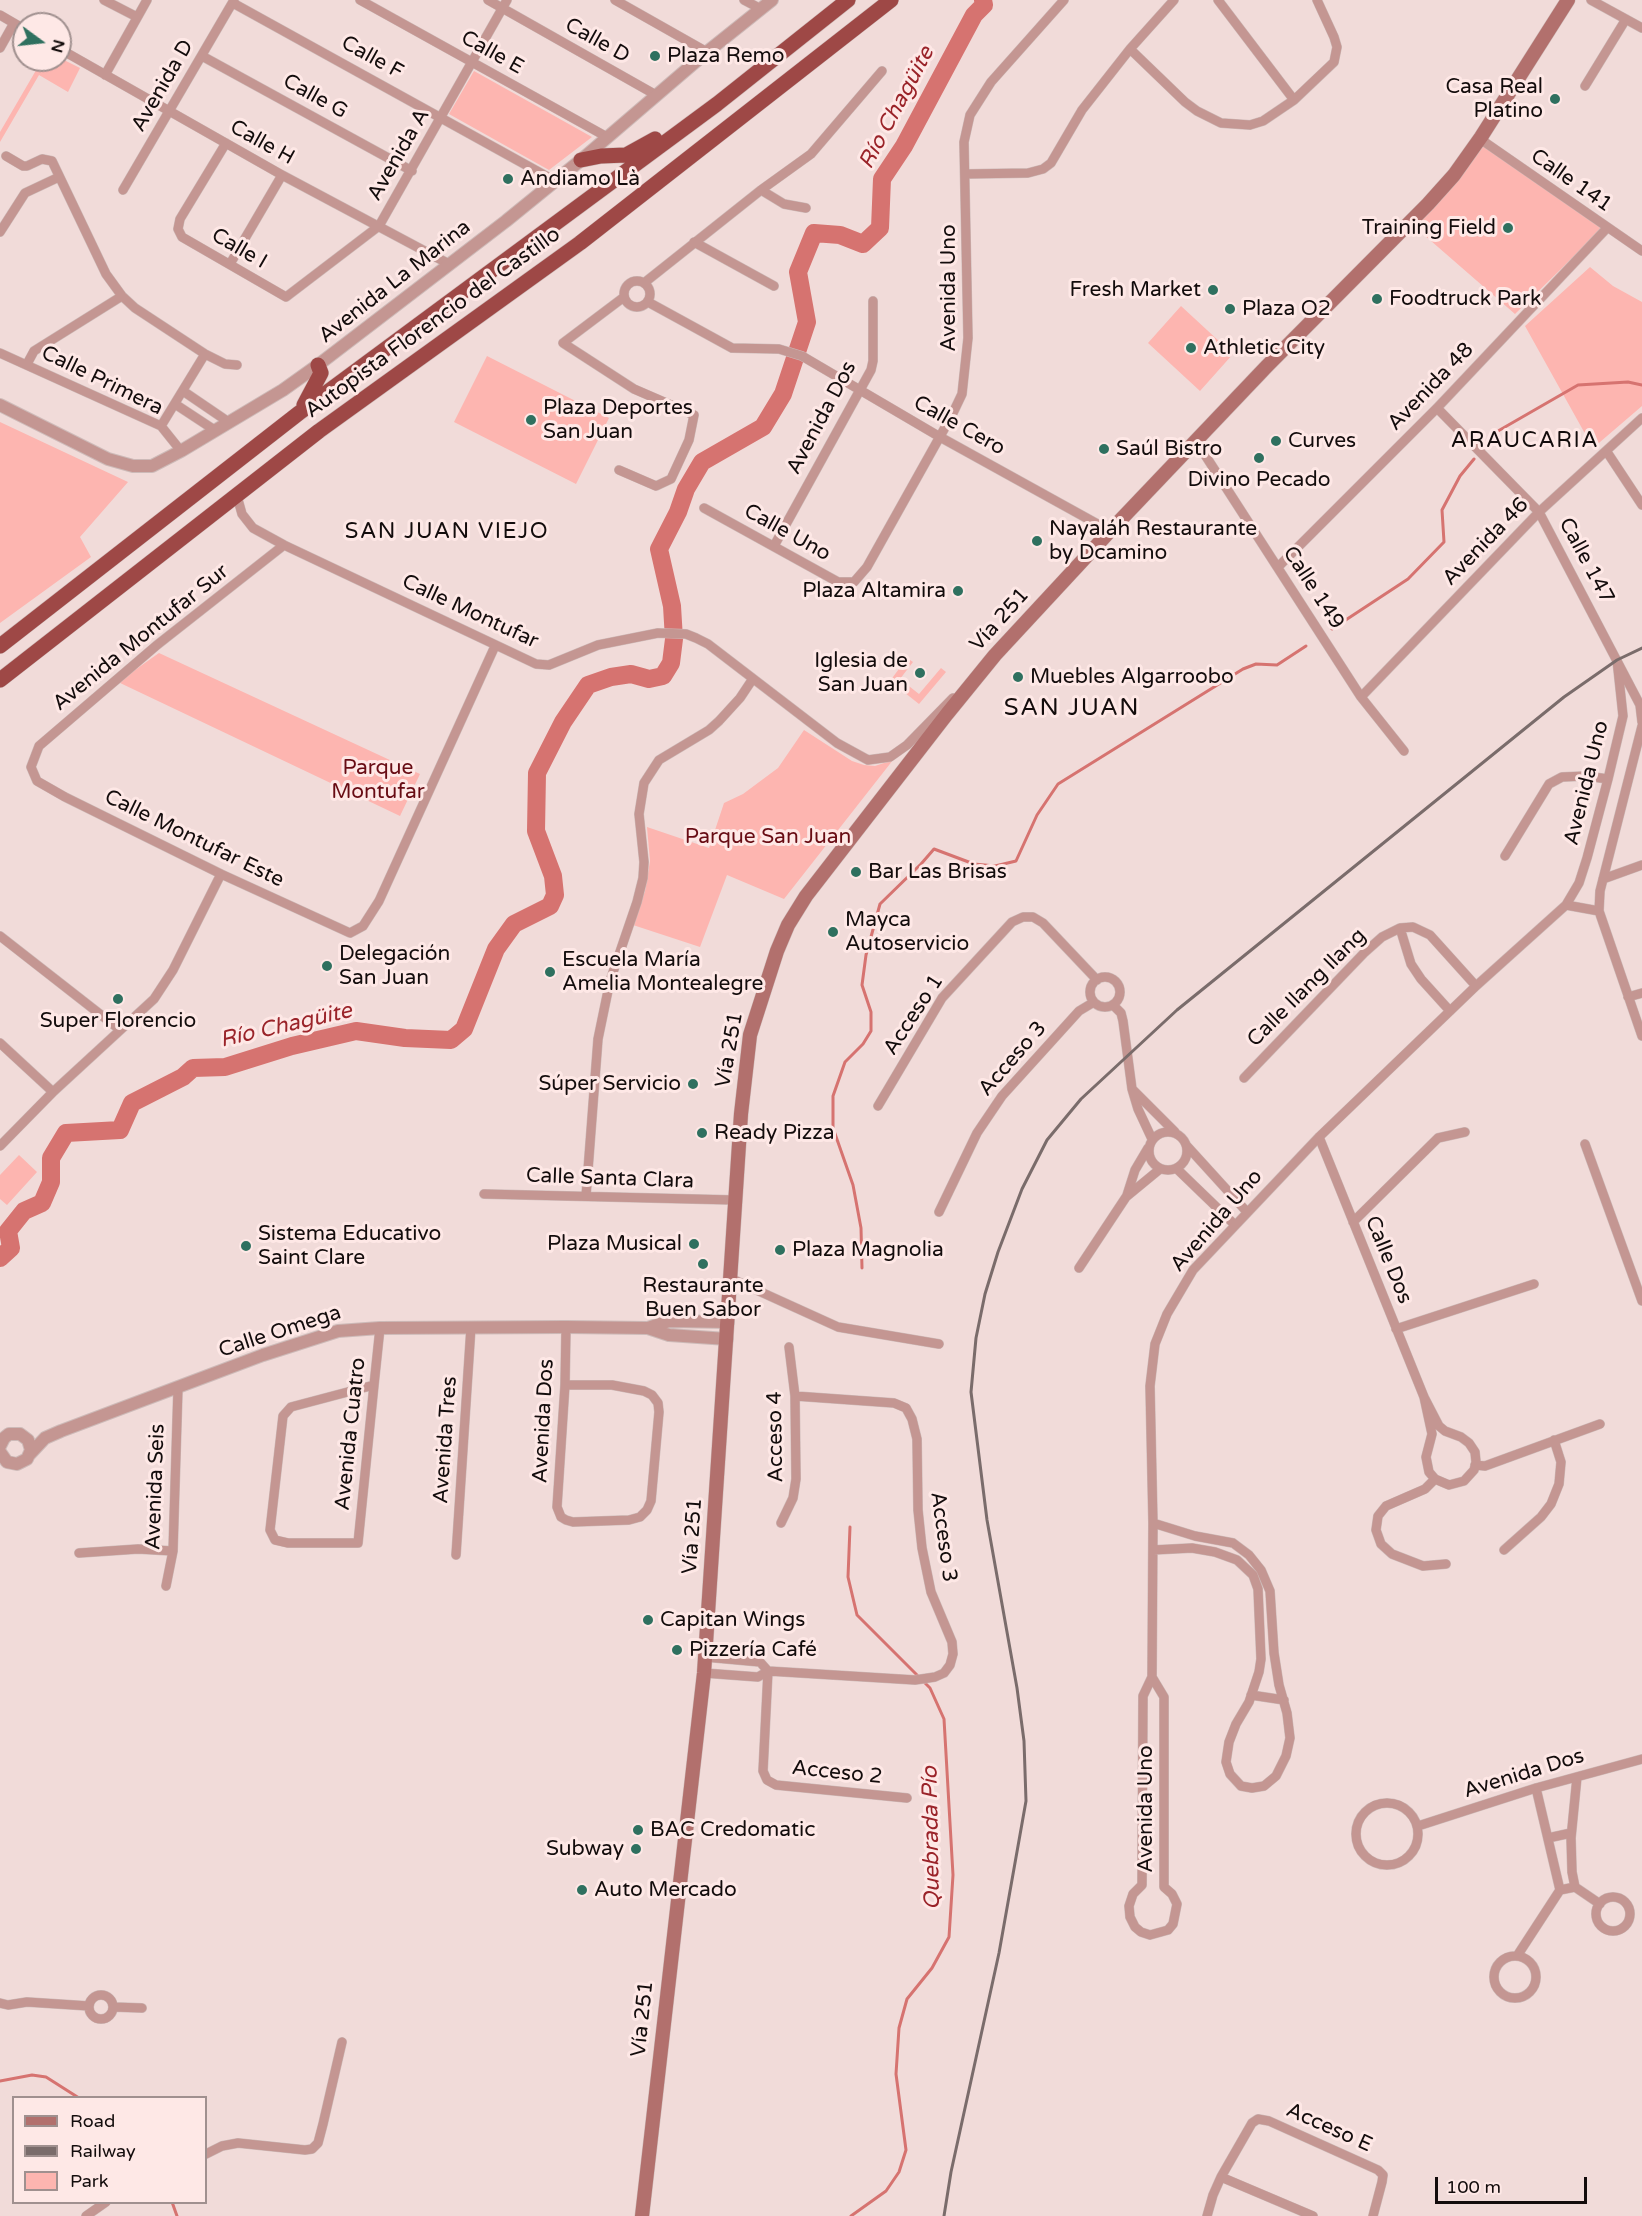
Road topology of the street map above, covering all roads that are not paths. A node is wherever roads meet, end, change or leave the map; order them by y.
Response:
1 (104, 0) edge
2 (147, 0) edge
3 (360, 0) edge
4 (488, 0) edge
5 (615, 0) edge
6 (744, 0) edge
7 (772, 0) edge
8 (848, 0) edge
9 (891, 0) edge
10 (1064, 0) edge
11 (1174, 0) edge
12 (1218, 0) edge
13 (1317, 0) edge
14 (1568, 0) edge
15 (1592, 0) edge
16 (234, 1) edge
17 (505, 4) edge
18 (761, 9) junction
19 (138, 17) junction
20 (1626, 19) junction
21 (12, 27) edge
22 (1642, 28) edge
23 (0, 48) edge
24 (1130, 49) junction
25 (707, 52) junction
26 (72, 56) edge
27 (202, 56) junction
28 (473, 63) junction
29 (882, 71) dead end
30 (105, 75) junction
31 (1585, 86) dead end
32 (656, 95) junction
33 (1294, 100) junction
34 (717, 104) junction
35 (170, 111) junction
36 (442, 117) junction
37 (607, 137) junction
38 (1481, 137) junction
39 (226, 143) junction
40 (6, 156) dead end
41 (581, 160) junction
42 (412, 171) junction
43 (965, 174) junction
44 (282, 175) junction
45 (59, 177) junction
46 (555, 181) junction
47 (123, 190) dead end
48 (761, 190) junction
49 (806, 208) dead end
50 (379, 226) junction
51 (1607, 228) junction
52 (0, 232) edge
53 (694, 242) junction
54 (1642, 251) edge
55 (230, 264) junction
56 (449, 264) junction
57 (644, 283) junction
58 (774, 286) dead end
59 (122, 296) junction
60 (286, 297) joint
61 (624, 297) junction
62 (873, 300) dead end
63 (648, 302) junction
64 (0, 353) edge
65 (205, 354) junction
66 (27, 364) junction
67 (237, 365) dead end
68 (318, 365) junction
69 (859, 390) junction
70 (183, 391) junction
71 (175, 404) junction
72 (0, 405) edge
73 (1437, 408) junction
74 (299, 413) junction
75 (1642, 418) edge
76 (230, 423) junction
77 (161, 426) junction
78 (216, 431) junction
79 (940, 437) junction
80 (1196, 441) junction
81 (181, 451) junction
82 (1606, 452) junction
83 (619, 470) dead end
84 (237, 496) junction
85 (1642, 505) edge
86 (704, 508) dead end
87 (1539, 512) junction
88 (1110, 531) junction
89 (284, 545) junction
90 (774, 546) junction
91 (1278, 567) junction
92 (854, 582) joint
93 (0, 646) edge
94 (495, 646) junction
95 (995, 655) junction
96 (1617, 660) junction
97 (0, 680) edge
98 (752, 680) junction
99 (1361, 697) junction
100 (1642, 724) edge
101 (1404, 751) dead end
102 (31, 767) joint
103 (1608, 779) junction
104 (1505, 856) dead end
105 (1642, 865) edge
106 (221, 874) junction
107 (1603, 879) junction
108 (1579, 883) junction
109 (1600, 891) junction
110 (1566, 905) junction
111 (1586, 907) junction
112 (1599, 911) junction
113 (1400, 928) junction
114 (0, 936) edge
115 (1097, 980) junction
116 (1476, 986) junction
117 (1642, 993) edge
118 (1628, 997) junction
119 (1094, 1002) junction
120 (1113, 1005) junction
121 (1450, 1011) junction
122 (119, 1029) junction
123 (1642, 1035) edge
124 (0, 1043) edge
125 (1244, 1078) dead end
126 (1132, 1089) junction
127 (54, 1092) junction
128 (878, 1106) dead end
129 (1465, 1132) dead end
130 (1176, 1133) junction
131 (1319, 1137) junction
132 (1151, 1143) junction
133 (1585, 1144) dead end
134 (0, 1146) edge
135 (1187, 1146) junction
136 (1160, 1169) junction
137 (1177, 1169) junction
138 (484, 1194) dead end
139 (586, 1196) junction
140 (1126, 1197) junction
141 (734, 1200) junction
142 (939, 1212) dead end
143 (1247, 1212) junction
144 (1353, 1222) junction
145 (1235, 1225) junction
146 (1079, 1268) dead end
147 (730, 1278) junction
148 (1534, 1284) dead end
149 (1642, 1301) edge
150 (728, 1322) junction
151 (471, 1327) junction
152 (566, 1327) junction
153 (380, 1328) junction
154 (648, 1328) junction
155 (1396, 1329) junction
156 (727, 1339) junction
157 (939, 1344) dead end
158 (789, 1347) dead end
159 (374, 1385) junction
160 (565, 1385) junction
161 (178, 1388) junction
162 (795, 1396) junction
163 (1424, 1397) junction
164 (1600, 1424) dead end
165 (25, 1437) junction
166 (45, 1438) junction
167 (1554, 1440) junction
168 (0, 1444) edge
169 (29, 1455) junction
170 (1, 1456) edge
171 (1475, 1465) junction
172 (1435, 1479) junction
173 (781, 1523) dead end
174 (1153, 1523) junction
175 (1218, 1539) junction
176 (1153, 1550) junction
177 (1504, 1550) dead end
178 (173, 1551) junction
179 (1215, 1552) junction
180 (78, 1553) dead end
181 (456, 1555) dead end
182 (1446, 1563) dead end
183 (166, 1586) dead end
184 (1258, 1620) junction
185 (1272, 1620) junction
186 (705, 1657) junction
187 (768, 1671) junction
188 (704, 1673) junction
189 (1152, 1677) junction
190 (1251, 1695) junction
191 (1284, 1700) junction
192 (1642, 1759) edge
193 (1578, 1776) junction
194 (1536, 1788) junction
195 (907, 1798) dead end
196 (1418, 1826) junction
197 (1571, 1833) junction
198 (1548, 1838) junction
199 (1575, 1887) junction
200 (1560, 1890) junction
201 (1600, 1904) dead end
202 (1517, 1956) junction
203 (0, 2003) edge
204 (89, 2006) junction
205 (114, 2007) junction
206 (142, 2008) dead end
207 (342, 2042) dead end
208 (207, 2154) edge
209 (1221, 2177) junction
210 (103, 2204) edge
211 (86, 2216) edge
212 (642, 2216) edge
213 (1207, 2216) edge
214 (1313, 2216) edge
215 (1373, 2216) edge

1 - 19 street
2 - 19 street
3 - 28 street, Calle E
4 - 17 street, Calle D
5 - 25 street
6 - 18 street
7 - 18 street, Avenida La Marina
8 - 34 highway, Autopista Florencio del Castillo
9 - 84 highway, Autopista Florencio del Castillo
10 - 43 street, Avenida Uno
11 - 24 street
12 - 33 street
13 - 33 street
14 - 38 main road, Vía 251
15 - 20 street
16 - 27 street, Avenida D
16 - 36 street, Calle F
17 - 28 street, Avenida A
17 - 32 street, Calle D
18 - 25 street, Avenida La Marina
19 - 30 street
20 - 22 street
20 - 31 street
21 - 23 street
24 - 33 street
24 - 43 street
25 - 32 street, Avenida La Marina
26 - 30 street, Calle H
27 - 35 street, Avenida D
27 - 42 street, Calle G
28 - 36 street, Avenida A
28 - 37 street, Calle E
29 - 48 street
30 - 35 street, Calle H
32 - 37 street, Avenida La Marina
34 - 41 highway
34 - 74 highway, Autopista Florencio del Castillo
35 - 39 street, Calle H
35 - 47 street, Avenida D
36 - 42 street, Avenida A
36 - 46 street, Calle F
37 - 41 street, Avenida La Marina
38 - 51 street, Calle 141
38 - 80 main road, Vía 251
39 - 44 street, Calle H
39 - 55 street, Calle I
40 - 45 street
41 - 46 street, Avenida La Marina
42 - 50 street, Avenida A
43 - 79 street, Avenida Uno
44 - 50 street, Calle H
44 - 55 street
45 - 52 street
45 - 59 street
46 - 56 street, Avenida La Marina
48 - 49 street
48 - 53 street
50 - 56 street, Calle H
50 - 60 street, Avenida A
51 - 54 street, Calle 141
51 - 73 street, Avenida 48
53 - 57 street
53 - 58 street
55 - 60 street, Calle I
56 - 68 street, Avenida La Marina
57 - 61 street
57 - 63 street
59 - 65 street
59 - 66 street
61 - 63 street
61 - 83 street
62 - 69 street, Avenida Dos
63 - 69 street, Calle Cero
64 - 66 street, Calle Primera
65 - 67 street
65 - 70 street
66 - 77 street, Calle Primera
68 - 74 highway
68 - 76 street, Avenida La Marina
69 - 79 street, Calle Cero
69 - 90 street, Avenida Dos
70 - 71 street
70 - 76 street
71 - 77 street
71 - 78 street
72 - 81 street, Avenida La Marina
73 - 87 street, Calle 147
73 - 91 street, Avenida 48
74 - 93 highway, Autopista Florencio del Castillo
75 - 82 street, Avenida 46
76 - 78 street, Avenida La Marina
77 - 81 street, Calle Primera
78 - 81 street, Avenida La Marina
79 - 88 street, Calle Cero
79 - 92 street, Avenida Uno
80 - 88 main road, Vía 251
80 - 91 street, Calle 149
82 - 85 street
82 - 87 street, Avenida 46
84 - 89 street, Calle Montufar
84 - 97 highway, Autopista Florencio del Castillo
86 - 90 street, Calle Uno
87 - 96 street, Calle 147
87 - 99 street, Avenida 46
88 - 95 main road, Vía 251
89 - 94 street, Calle Montufar
89 - 102 street, Avenida Montufar Sur
90 - 92 street, Calle Uno
91 - 99 street, Calle 149
94 - 98 street, Calle Montufar
94 - 106 street, Calle Montufar Este
95 - 98 street, Calle Montufar
95 - 141 main road, Vía 251
96 - 100 street, Avenida Uno
96 - 103 street, Avenida Uno
98 - 139 street
99 - 101 street, Calle 149
100 - 107 street, Avenida Uno
102 - 106 street, Calle Montufar Este
103 - 104 street
103 - 108 street, Avenida Uno
105 - 107 street
106 - 122 street
107 - 109 street, Avenida Uno
108 - 110 street, Avenida Uno
108 - 111 street
109 - 111 street
109 - 112 street, Avenida Uno
110 - 111 street
110 - 116 street, Avenida Uno
111 - 112 street
112 - 118 street
113 - 116 street, Calle Ilang Ilang
113 - 121 street, Calle Ilang Ilang
113 - 125 street, Calle Ilang Ilang
114 - 122 street
115 - 119 street
115 - 120 street
115 - 128 street, Acceso 1
116 - 121 street, Avenida Uno
117 - 118 street
118 - 123 street
119 - 120 street
119 - 142 street, Acceso 3
120 - 126 street
121 - 131 street, Avenida Uno
122 - 127 street
124 - 127 street
126 - 130 street
126 - 132 street
127 - 134 street
129 - 144 street
130 - 132 street
130 - 135 street
131 - 143 street, Avenida Uno
131 - 144 street, Calle Dos
132 - 136 street
132 - 140 street
133 - 149 street
135 - 137 street
135 - 143 street
136 - 137 street
136 - 140 street
137 - 145 street
138 - 139 street, Calle Santa Clara
139 - 141 street, Calle Santa Clara
140 - 146 street
141 - 147 main road, Vía 251
143 - 145 street, Avenida Uno
144 - 155 street, Calle Dos
145 - 174 street, Avenida Uno
147 - 150 main road, Vía 251
147 - 157 street
148 - 155 street
150 - 154 street, Calle Omega
150 - 156 main road, Vía 251
151 - 152 street, Calle Omega
151 - 153 street, Calle Omega
151 - 181 street, Avenida Tres
152 - 154 street, Calle Omega
152 - 160 street, Avenida Dos
153 - 159 street, Avenida Cuatro
153 - 161 street, Calle Omega
154 - 156 street, Calle Omega
155 - 163 street, Calle Dos
156 - 186 main road, Vía 251
158 - 162 street, Acceso 4
159 - 159 street, Avenida Cuatro
160 - 160 street, Avenida Dos
161 - 166 street, Calle Omega
161 - 178 street, Avenida Seis
162 - 173 street, Acceso 4
162 - 187 street, Acceso 3
163 - 171 street, Calle Dos
163 - 172 street, Calle Dos
164 - 167 street
165 - 166 street, Calle Omega
165 - 168 street, Calle Omega
165 - 169 street
166 - 169 street, Calle Omega
167 - 171 street
167 - 177 street
169 - 170 street
171 - 172 street
172 - 182 street
174 - 175 street
174 - 176 street, Avenida Uno
175 - 179 street
175 - 185 street
176 - 179 street
176 - 189 street, Avenida Uno
178 - 180 street
178 - 183 street, Avenida Seis
179 - 184 street
184 - 185 street
184 - 190 street
185 - 191 street
186 - 187 street
186 - 188 main road, Vía 251
187 - 188 street
187 - 195 street, Acceso 2
188 - 212 main road, Vía 251
189 - 189 street, Avenida Uno
190 - 191 street
190 - 191 street
192 - 193 street, Avenida Dos
193 - 194 street, Avenida Dos
193 - 197 street
194 - 196 street, Avenida Dos
194 - 198 street
196 - 196 street
197 - 198 street
197 - 199 street
198 - 200 street
199 - 200 street
199 - 201 street
200 - 202 street
202 - 202 street
203 - 204 street
204 - 205 street
204 - 205 street
205 - 206 street
207 - 208 street
209 - 213 street
209 - 214 street
209 - 215 street, Acceso E
210 - 211 street

